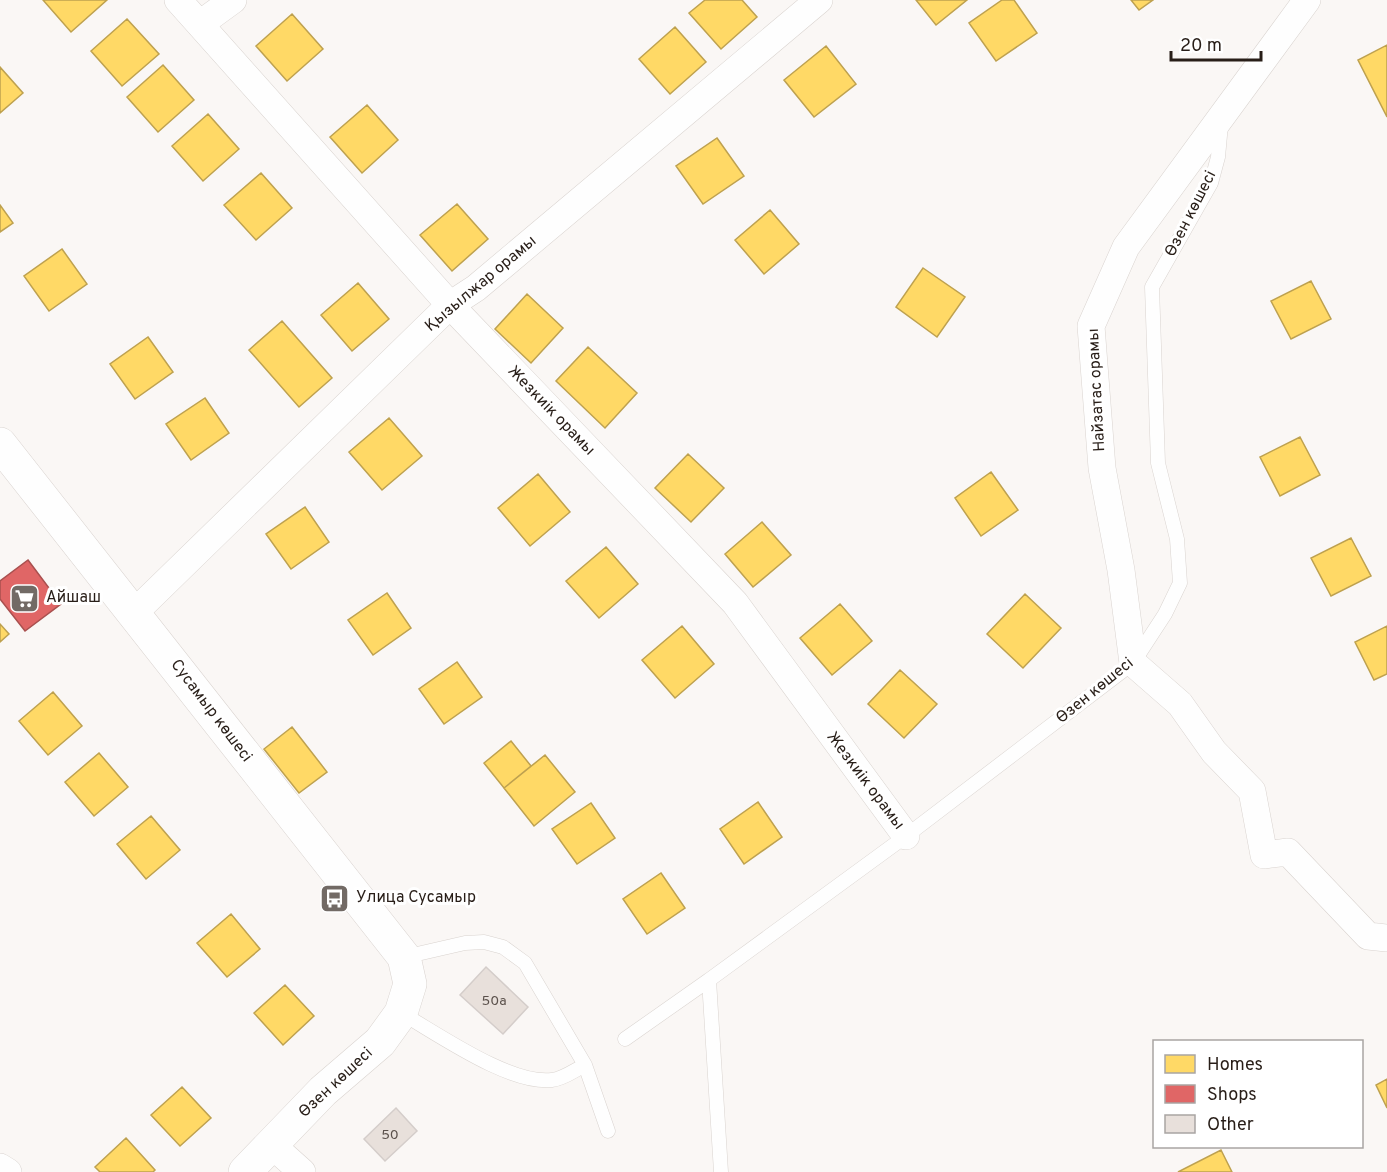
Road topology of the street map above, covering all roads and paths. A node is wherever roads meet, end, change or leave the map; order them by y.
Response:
1 (178, 0) edge
2 (233, 0) edge
3 (819, 0) edge
4 (1307, 0) edge
5 (200, 24) junction
6 (1222, 116) junction
7 (450, 305) junction
8 (0, 444) edge
9 (135, 612) junction
10 (1133, 663) junction
11 (906, 836) junction
12 (1387, 938) edge
13 (709, 980) junction
14 (405, 985) junction
15 (625, 1039) dead end
16 (585, 1065) junction
17 (608, 1131) dead end
18 (273, 1146) junction
19 (0, 1167) edge
20 (8, 1172) edge
21 (245, 1172) edge
22 (302, 1172) edge
23 (721, 1172) edge

1 - 5 street, Жезкиік орамы
2 - 5 street
3 - 7 street, Қызылжар орамы
4 - 6 street, Найзатас орамы
5 - 7 street, Жезкиік орамы
6 - 10 lane, Өзен көшесі
6 - 10 street, Найзатас орамы
7 - 9 street, Қызылжар орамы
7 - 11 street, Жезкиік орамы
8 - 9 main road, Сусамыр көшесі
9 - 14 main road, Сусамыр көшесі
10 - 11 lane, Өзен көшесі
10 - 12 street
11 - 13 lane, Өзен көшесі
13 - 15 lane, Өзен көшесі
13 - 23 lane
14 - 16 lane
14 - 16 lane
14 - 18 main road, Өзен көшесі
16 - 17 lane
18 - 21 main road, Өзен көшесі
18 - 22 street
19 - 20 street

